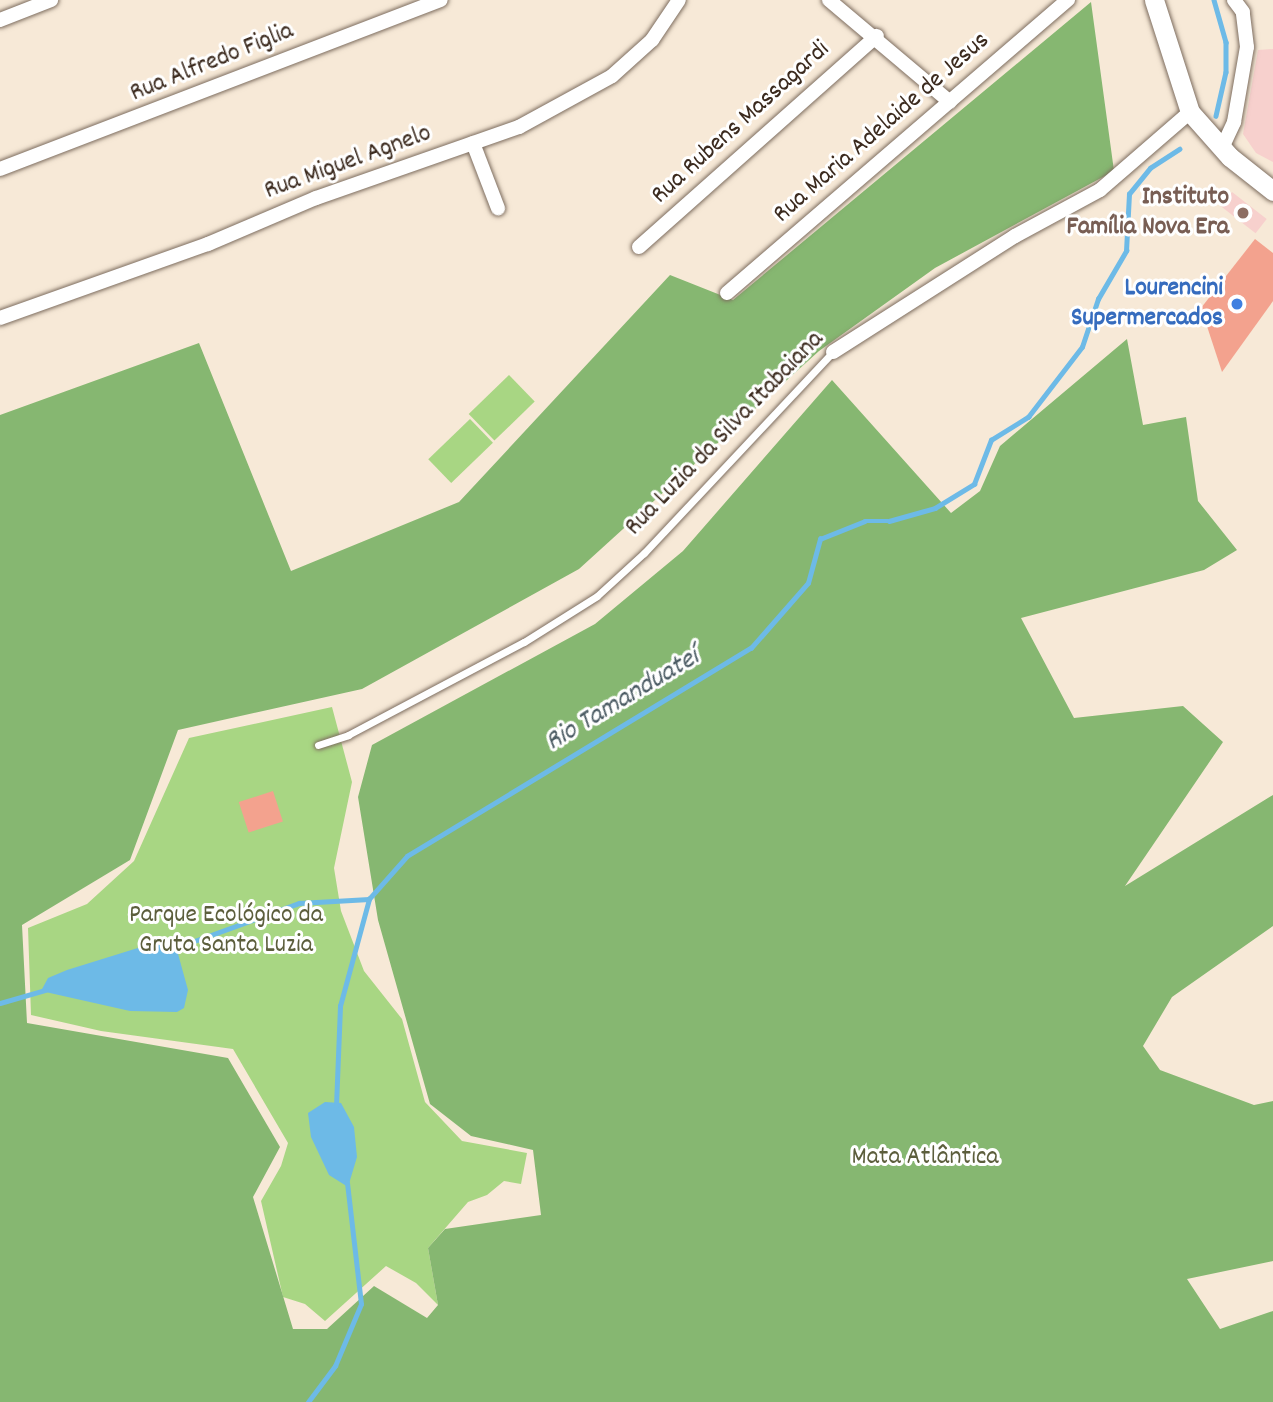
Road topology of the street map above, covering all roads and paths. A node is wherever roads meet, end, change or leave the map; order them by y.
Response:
1 (51, 0) edge
2 (441, 0) edge
3 (679, 0) edge
4 (829, 0) edge
5 (1154, 0) edge
6 (1234, 0) edge
7 (1061, 2) edge
8 (0, 20) edge
9 (877, 36) junction
10 (950, 102) junction
11 (1190, 112) junction
12 (473, 143) junction
13 (1222, 148) junction
14 (0, 169) edge
15 (1273, 191) edge
16 (498, 208) dead end
17 (639, 247) dead end
18 (726, 293) dead end
19 (0, 318) edge
20 (833, 352) joint
21 (318, 745) dead end

1 - 8 street
2 - 14 street, Rua Alfredo Figlia
3 - 12 street, Rua Miguel Agnelo
4 - 9 street
5 - 11 street
6 - 13 street
7 - 10 street, Rua Maria Adelaide de Jesus
9 - 10 street
9 - 17 street, Rua Rubens Massagardi
10 - 18 street, Rua Maria Adelaide de Jesus
11 - 13 street
11 - 20 street, Rua Luzia da Silva Itabaiana
12 - 16 street
12 - 19 street, Rua Miguel Agnelo
13 - 15 street
20 - 21 lane, Rua Luzia da Silva Itabaiana

